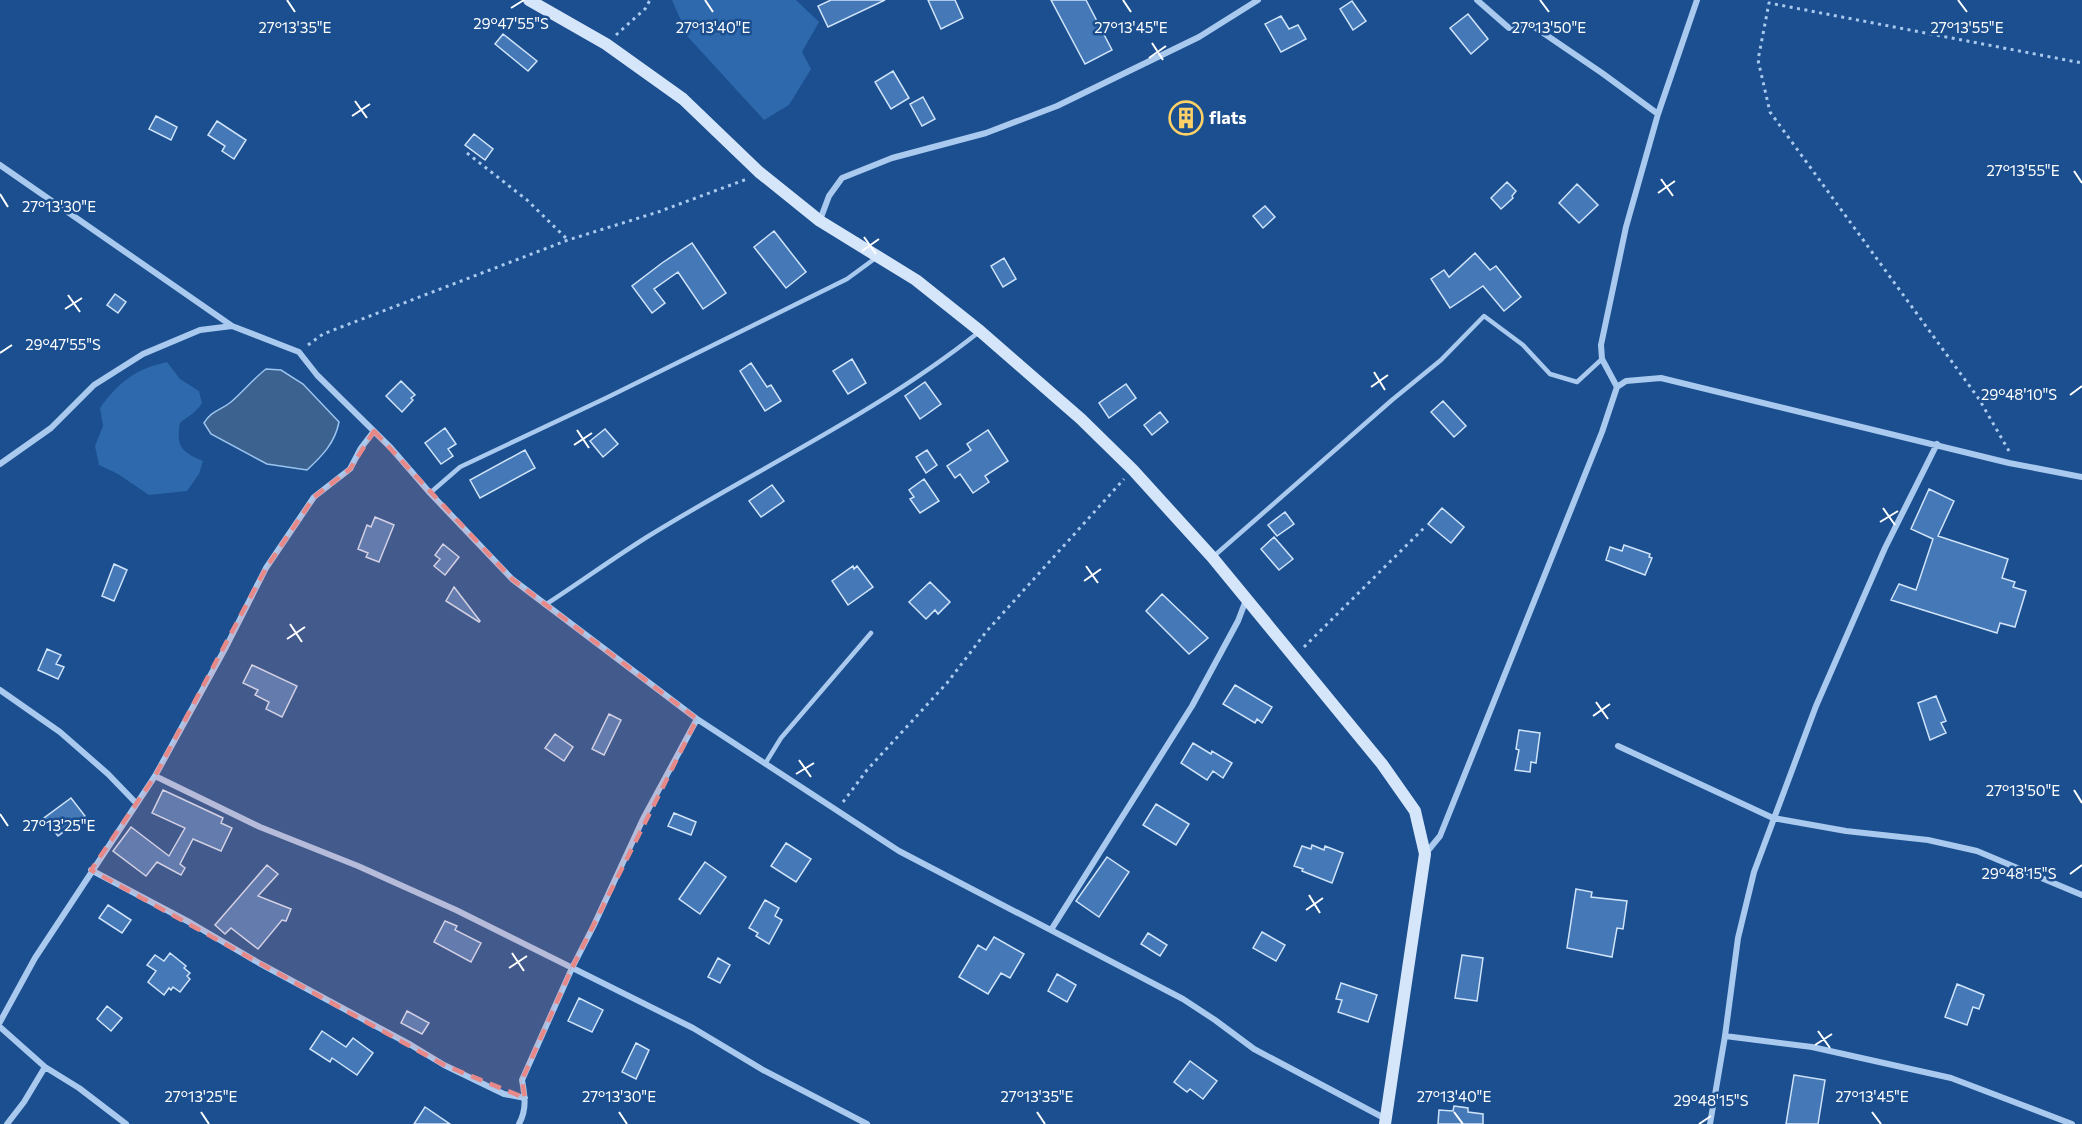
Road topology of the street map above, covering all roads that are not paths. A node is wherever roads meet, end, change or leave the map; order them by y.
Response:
1 (529, 0) edge
2 (1258, 0) edge
3 (1477, 0) edge
4 (1697, 0) edge
5 (1658, 114) junction
6 (0, 165) edge
7 (820, 221) junction
8 (879, 255) junction
9 (232, 326) junction
10 (980, 331) junction
11 (1602, 359) junction
12 (1617, 387) junction
13 (374, 431) junction
14 (1937, 444) junction
15 (0, 464) edge
16 (2082, 477) edge
17 (430, 493) junction
18 (1212, 557) junction
19 (1247, 598) junction
20 (545, 605) junction
21 (871, 633) dead end
22 (0, 690) edge
23 (697, 719) junction
24 (1618, 746) dead end
25 (765, 764) junction
26 (155, 776) junction
27 (136, 803) junction
28 (1773, 818) junction
29 (1425, 854) junction
30 (91, 870) junction
31 (2082, 895) edge
32 (1052, 930) junction
33 (572, 968) junction
34 (0, 1024) edge
35 (1725, 1036) junction
36 (45, 1067) junction
37 (525, 1098) junction
38 (1386, 1122) edge
39 (7, 1124) edge
40 (126, 1124) edge
41 (519, 1124) edge
42 (867, 1124) edge
43 (1710, 1124) edge
44 (2072, 1124) edge

1 - 7 street
2 - 7 street
3 - 5 street
4 - 5 street
5 - 11 street
6 - 9 street
7 - 8 street
8 - 10 street
8 - 17 lane
9 - 13 street
9 - 15 street
10 - 18 street
10 - 20 lane
11 - 12 street
11 - 18 lane
12 - 14 street
12 - 29 street
13 - 17 street
13 - 26 street
14 - 16 street
14 - 28 street
17 - 20 street
18 - 19 street
19 - 29 street
19 - 32 street
20 - 23 street
21 - 25 lane
22 - 27 street
23 - 25 street
23 - 33 street
24 - 28 street
25 - 32 street
26 - 27 street
26 - 33 street
27 - 30 street
28 - 31 street
28 - 35 street
29 - 38 street
30 - 34 street
30 - 37 street
32 - 38 street
33 - 37 street
33 - 42 street
34 - 36 street
35 - 43 street
35 - 44 street
36 - 39 street
36 - 40 street
37 - 41 street

